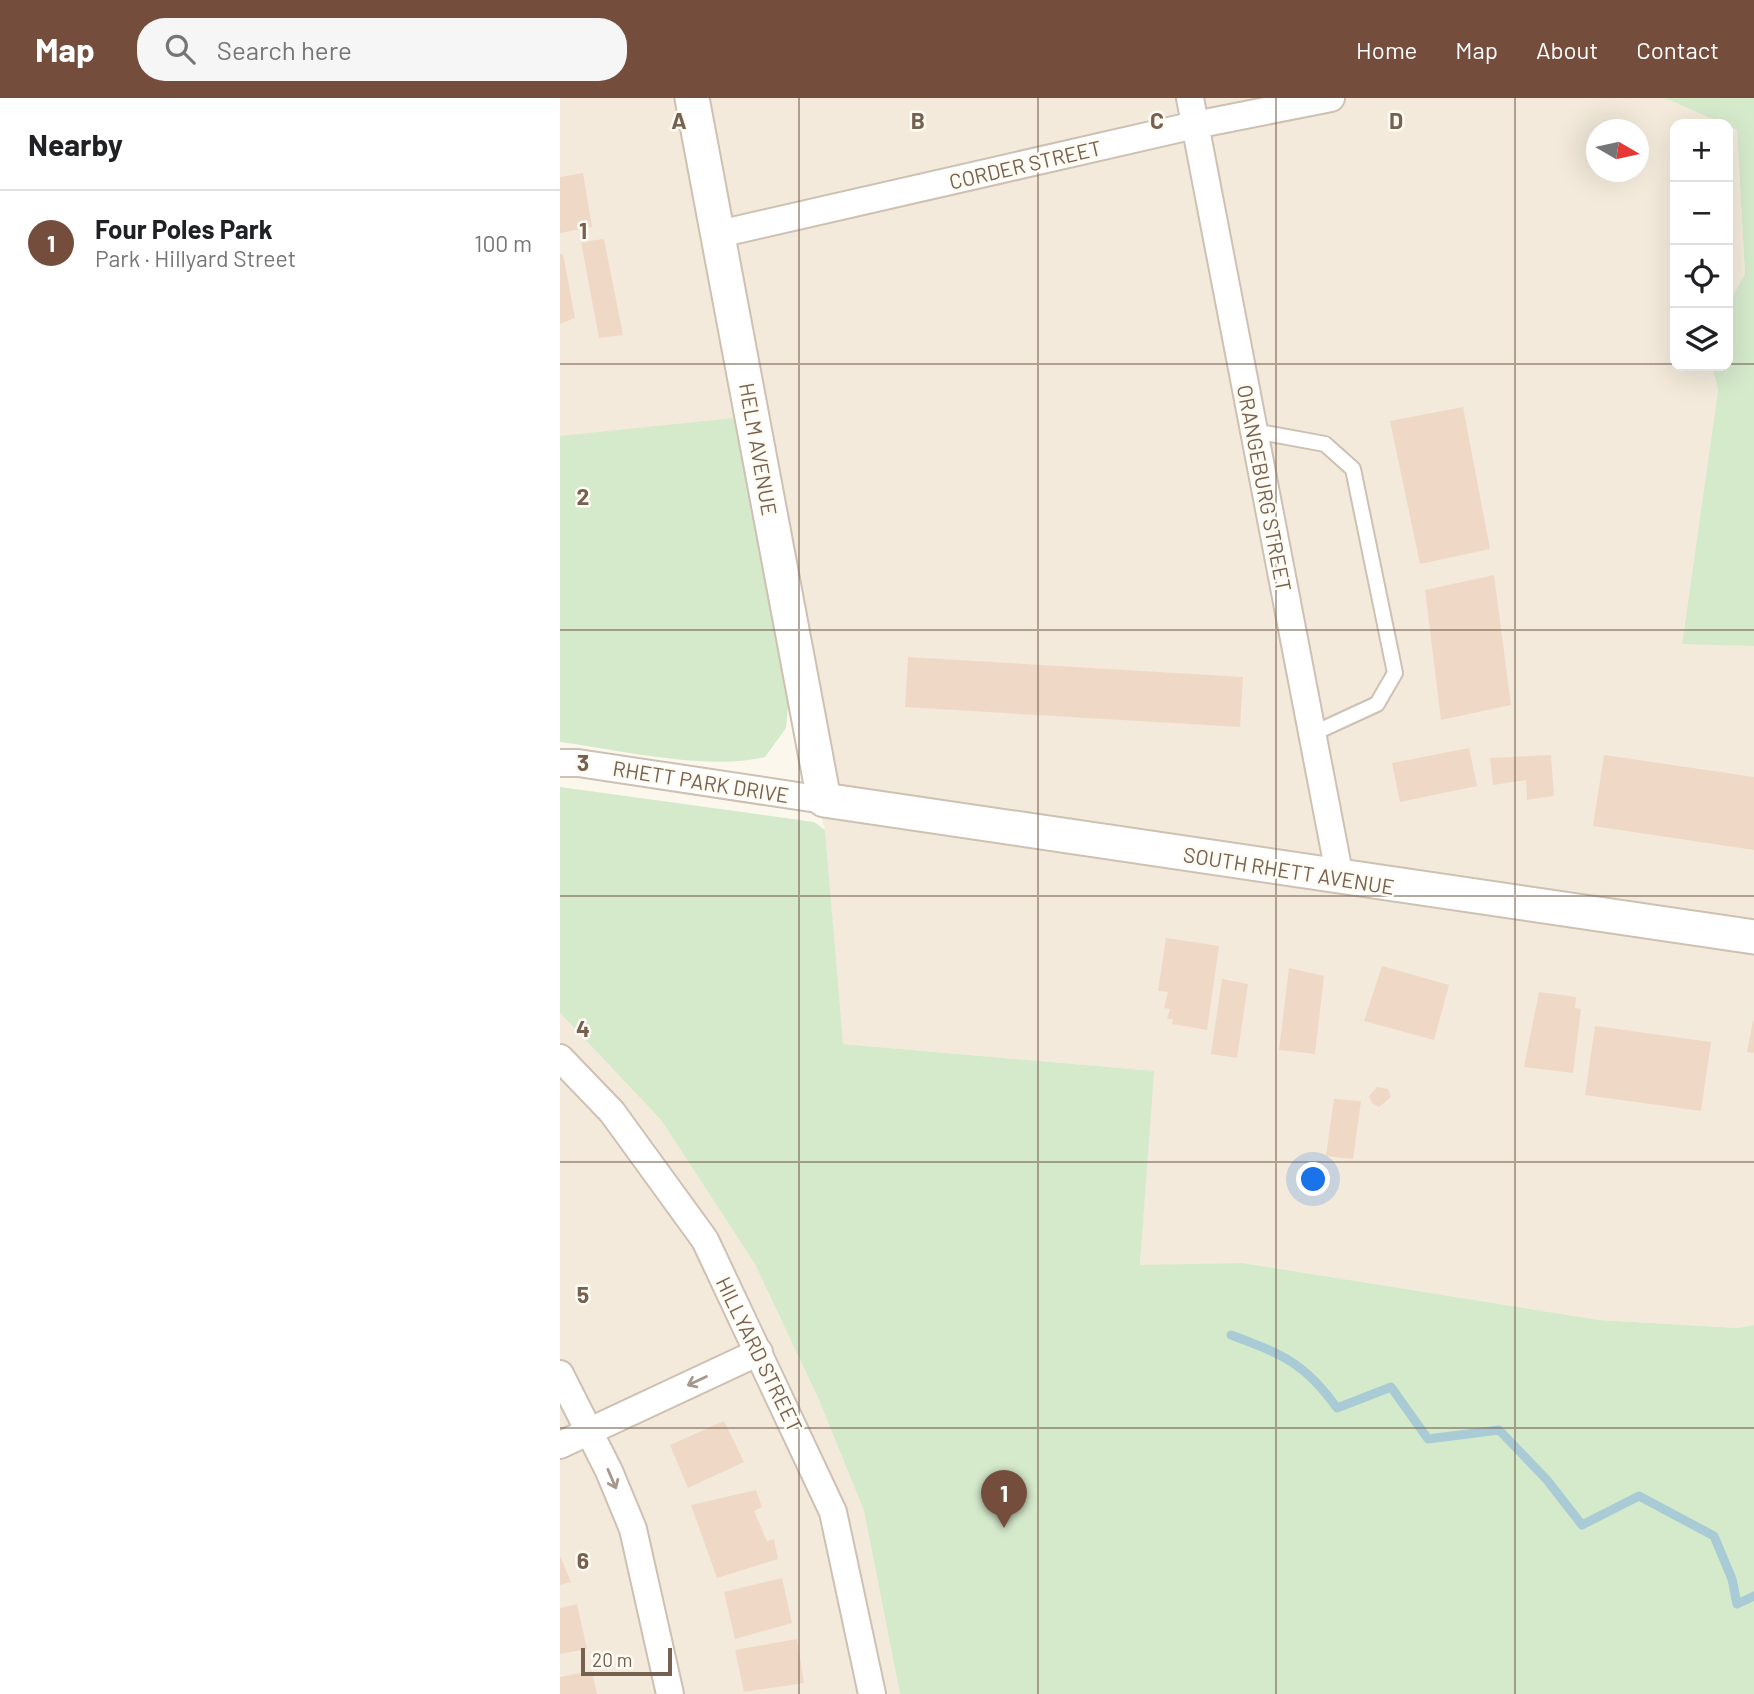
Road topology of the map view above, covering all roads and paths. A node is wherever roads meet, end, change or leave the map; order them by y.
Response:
1 (692, 98) edge
2 (1190, 98) edge
3 (1331, 98) edge
4 (1195, 125) junction
5 (719, 234) junction
6 (1254, 431) junction
7 (1312, 734) junction
8 (566, 761) edge
9 (824, 800) junction
10 (1340, 878) junction
11 (1754, 937) edge
12 (560, 1058) edge
13 (759, 1352) junction
14 (560, 1374) edge
15 (590, 1431) junction
16 (560, 1445) edge
17 (670, 1694) edge
18 (872, 1694) edge

1 - 5 street, HELM AVENUE
2 - 4 street, ORANGEBURG STREET
3 - 4 street, CORDER STREET
4 - 5 street, CORDER STREET
4 - 6 street, ORANGEBURG STREET
5 - 9 street, HELM AVENUE
6 - 7 street, ORANGEBURG STREET
6 - 7 lane
7 - 10 street, ORANGEBURG STREET
8 - 9 street, RHETT PARK DRIVE
9 - 10 street, SOUTH RHETT AVENUE
10 - 11 street, SOUTH RHETT AVENUE
12 - 13 street, HILLYARD STREET
13 -> 15 street
13 - 18 street, HILLYARD STREET
14 - 15 street
15 - 16 street
15 -> 17 street

